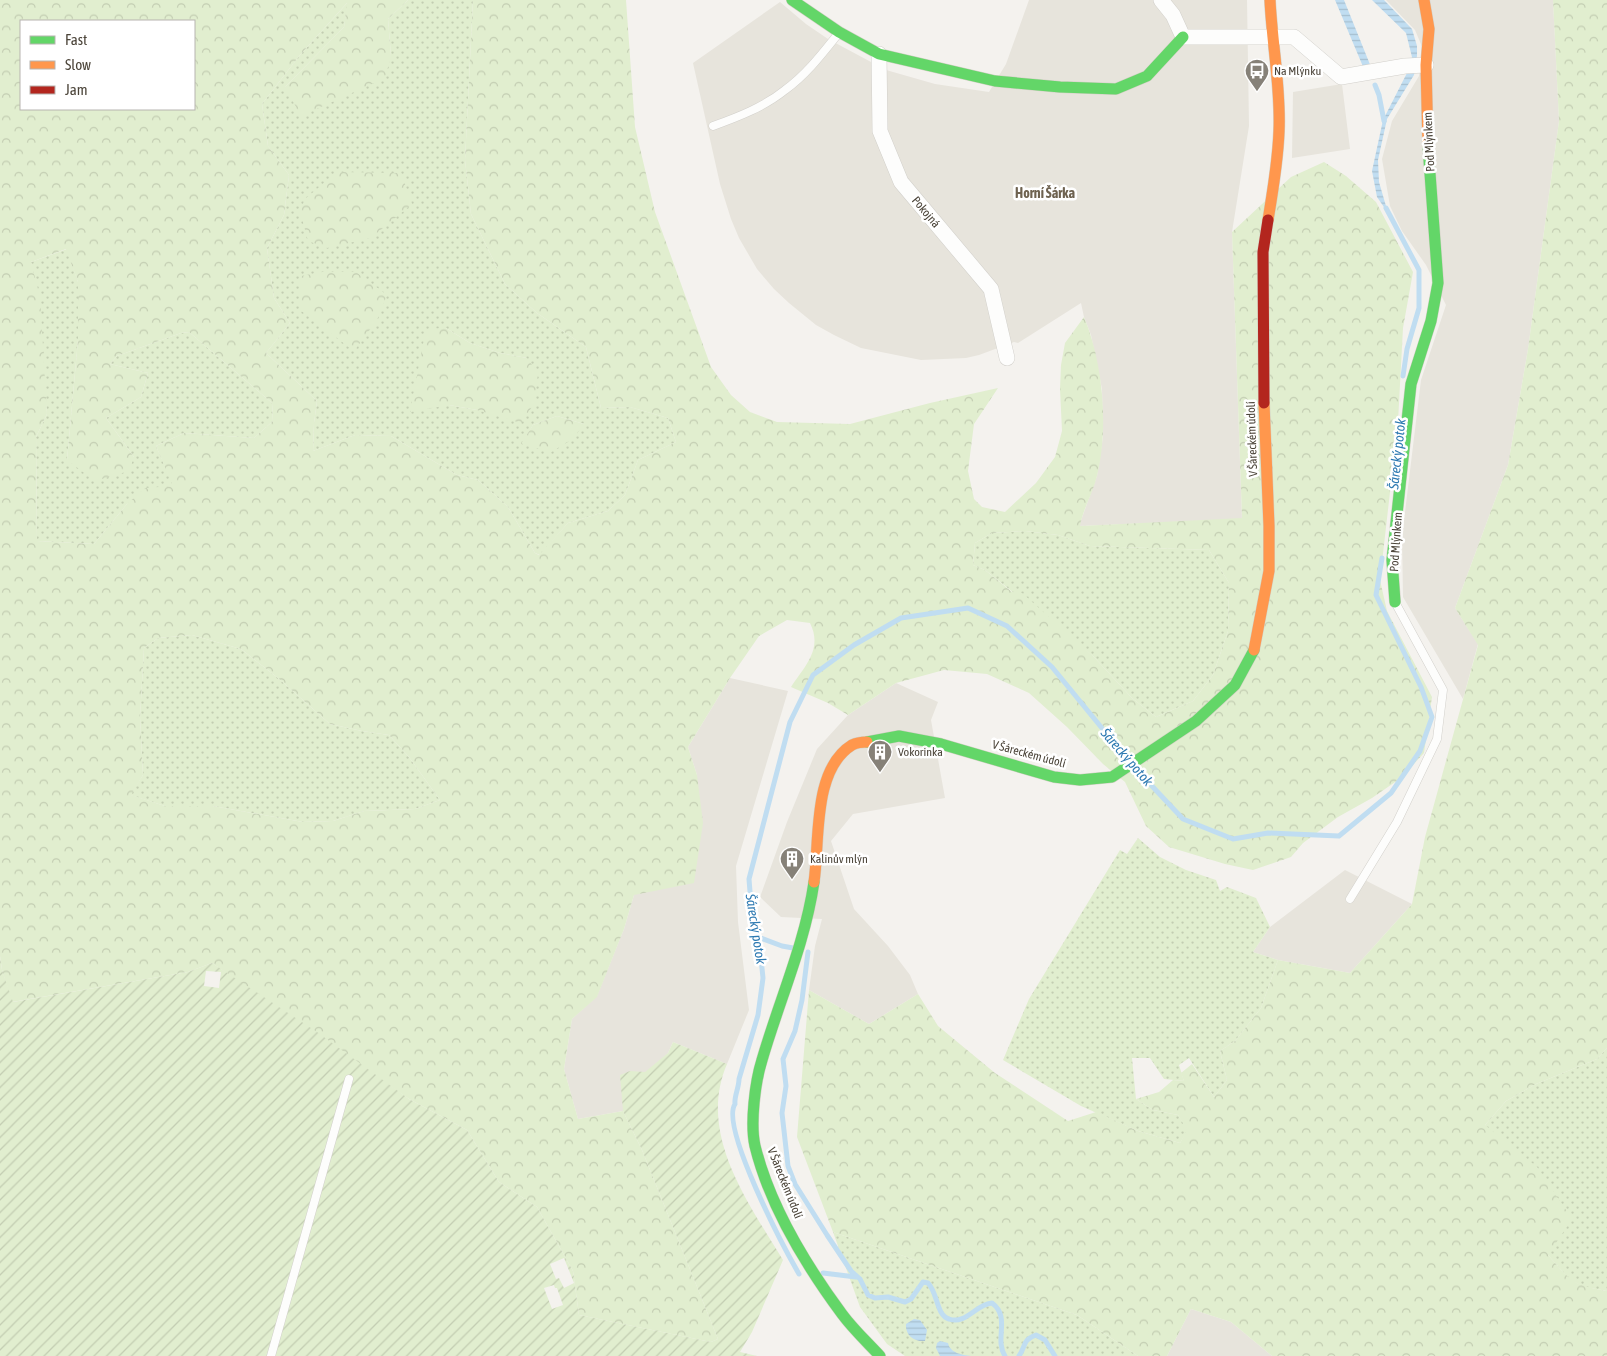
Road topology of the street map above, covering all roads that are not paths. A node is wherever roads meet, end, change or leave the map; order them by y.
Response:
1 (792, 0) edge
2 (1161, 0) edge
3 (1270, 0) edge
4 (1424, 0) edge
5 (839, 32) junction
6 (1183, 37) junction
7 (1272, 37) junction
8 (879, 54) junction
9 (1416, 65) junction
10 (713, 126) dead end
11 (1007, 358) dead end
12 (1395, 602) joint
13 (1350, 899) dead end
14 (349, 1079) dead end
15 (271, 1356) edge
16 (880, 1356) edge

1 - 5 street
2 - 6 street
3 - 7 street, V Šáreckém údolí
4 - 9 street, Pod Mlýnkem
5 - 8 street
5 - 10 lane
6 - 7 street
6 - 8 street
7 - 9 street
7 - 16 street, V Šáreckém údolí
8 - 11 street, Pokojná
9 - 12 street, Pod Mlýnkem
12 - 13 lane, Pod Mlýnkem
14 - 15 lane

